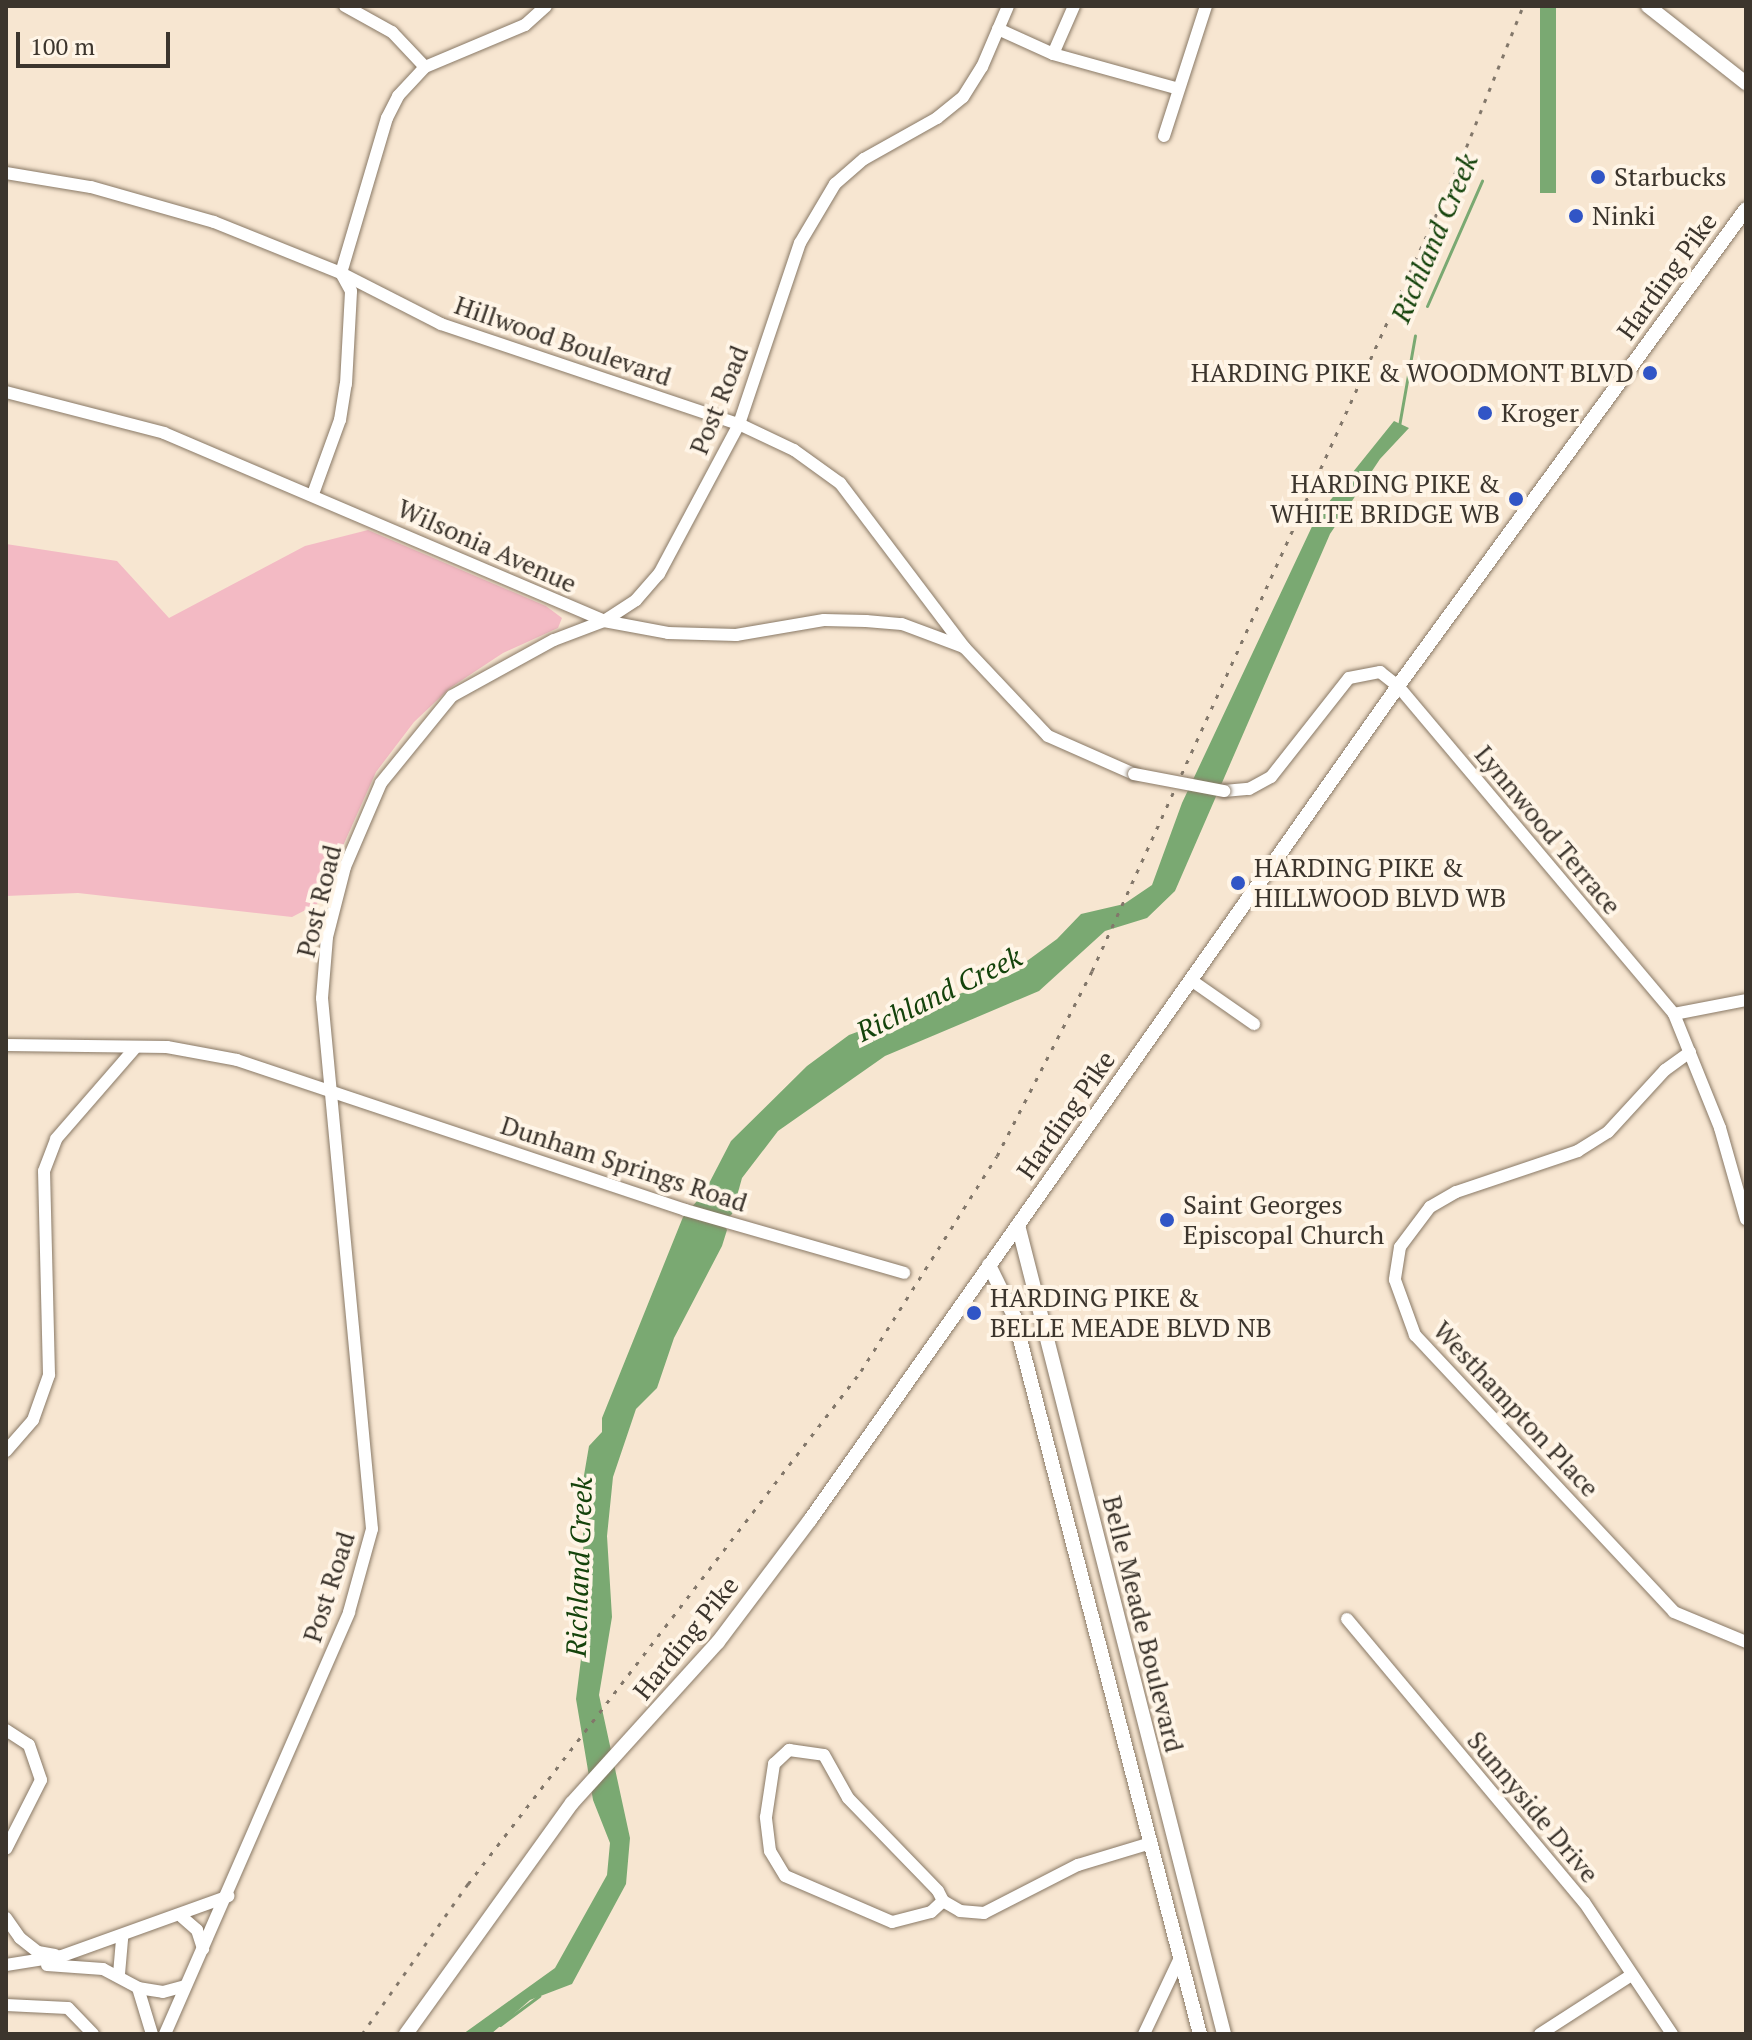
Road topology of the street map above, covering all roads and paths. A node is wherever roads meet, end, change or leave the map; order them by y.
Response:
1 (345, 6) edge
2 (546, 6) edge
3 (1008, 6) edge
4 (1074, 6) edge
5 (1206, 6) edge
6 (1648, 6) edge
7 (998, 29) junction
8 (1053, 54) junction
9 (425, 67) junction
10 (1746, 83) edge
11 (1176, 88) junction
12 (1164, 136) dead end
13 (6, 173) edge
14 (1746, 209) edge
15 (341, 273) junction
16 (6, 392) edge
17 (739, 424) junction
18 (313, 494) junction
19 (604, 621) junction
20 (964, 647) junction
21 (1398, 686) junction
22 (1191, 980) junction
23 (1746, 1000) edge
24 (1674, 1014) junction
25 (1254, 1024) dead end
26 (6, 1045) edge
27 (135, 1048) junction
28 (1690, 1052) junction
29 (332, 1089) junction
30 (1746, 1219) edge
31 (1018, 1225) junction
32 (989, 1265) junction
33 (904, 1273) dead end
34 (1054, 1372) junction
35 (1030, 1378) junction
36 (6, 1451) edge
37 (1077, 1461) junction
38 (1052, 1466) junction
39 (1110, 1589) junction
40 (1087, 1595) junction
41 (1347, 1619) dead end
42 (1746, 1642) edge
43 (6, 1730) edge
44 (1173, 1837) junction
45 (1151, 1843) junction
46 (6, 1849) edge
47 (229, 1896) junction
48 (943, 1901) junction
49 (182, 1917) junction
50 (6, 1918) edge
51 (122, 1936) junction
52 (203, 1949) junction
53 (1203, 1953) junction
54 (62, 1956) junction
55 (1180, 1958) junction
56 (12, 1964) edge
57 (119, 1974) junction
58 (1630, 1976) junction
59 (185, 1986) junction
60 (138, 1988) junction
61 (6, 2005) edge
62 (93, 2034) edge
63 (152, 2034) edge
64 (165, 2034) edge
65 (406, 2034) edge
66 (1144, 2034) edge
67 (1200, 2034) edge
68 (1224, 2034) edge
69 (1540, 2034) edge
70 (1672, 2034) edge

1 - 9 street
2 - 9 street
3 - 7 street, Post Road
4 - 8 street
5 - 11 street
6 - 10 main road
7 - 8 street
7 - 17 street, Post Road
8 - 11 street
9 - 15 street
11 - 12 street
13 - 15 street, Hillwood Boulevard
14 - 21 main road, Harding Pike
15 - 17 street, Hillwood Boulevard
15 - 18 street
16 - 18 street, Wilsonia Avenue
17 - 19 street, Post Road
17 - 20 street, Hillwood Boulevard
18 - 19 street, Wilsonia Avenue
19 - 20 street, Wilsonia Avenue
19 - 29 street, Post Road
20 - 21 street, Hillwood Boulevard, bridge
21 - 22 main road, Harding Pike
21 - 24 street, Lynnwood Terrace
22 - 25 street
22 - 31 main road, Harding Pike
23 - 24 street
24 - 28 street, Lynnwood Terrace
26 - 27 street, Dunham Springs Road
27 - 29 street, Dunham Springs Road
27 - 36 street
28 - 30 street, Lynnwood Terrace
28 - 42 street, Westhampton Place
29 - 33 street, Dunham Springs Road
29 - 47 street, Post Road
31 - 32 main road, Harding Pike
31 - 34 main road, Belle Meade Boulevard
32 - 35 main road, Belle Meade Boulevard
32 - 65 main road, Harding Pike
34 - 35 main road
34 - 37 main road, Belle Meade Boulevard
35 - 38 main road, Belle Meade Boulevard
37 - 38 main road
37 - 39 main road, Belle Meade Boulevard
38 - 40 main road, Belle Meade Boulevard
39 - 40 main road
39 - 44 main road, Belle Meade Boulevard
40 - 45 main road, Belle Meade Boulevard
41 - 58 street, Sunnyside Drive
43 - 46 street
44 - 45 main road
44 - 53 main road, Belle Meade Boulevard
45 - 48 street
45 - 55 main road, Belle Meade Boulevard
47 - 49 street
47 - 52 street, Post Road
48 - 48 street
49 - 51 street
49 - 52 street
50 - 54 street
51 - 54 street
51 - 57 street
52 - 59 street, Post Road
53 - 55 main road
53 - 68 main road, Belle Meade Boulevard
54 - 56 street
55 - 66 street
55 - 67 main road, Belle Meade Boulevard
56 - 57 street
57 - 60 street
58 - 69 street
58 - 70 street, Sunnyside Drive
59 - 60 street
59 - 64 street, Post Road
60 - 63 street
61 - 62 street

